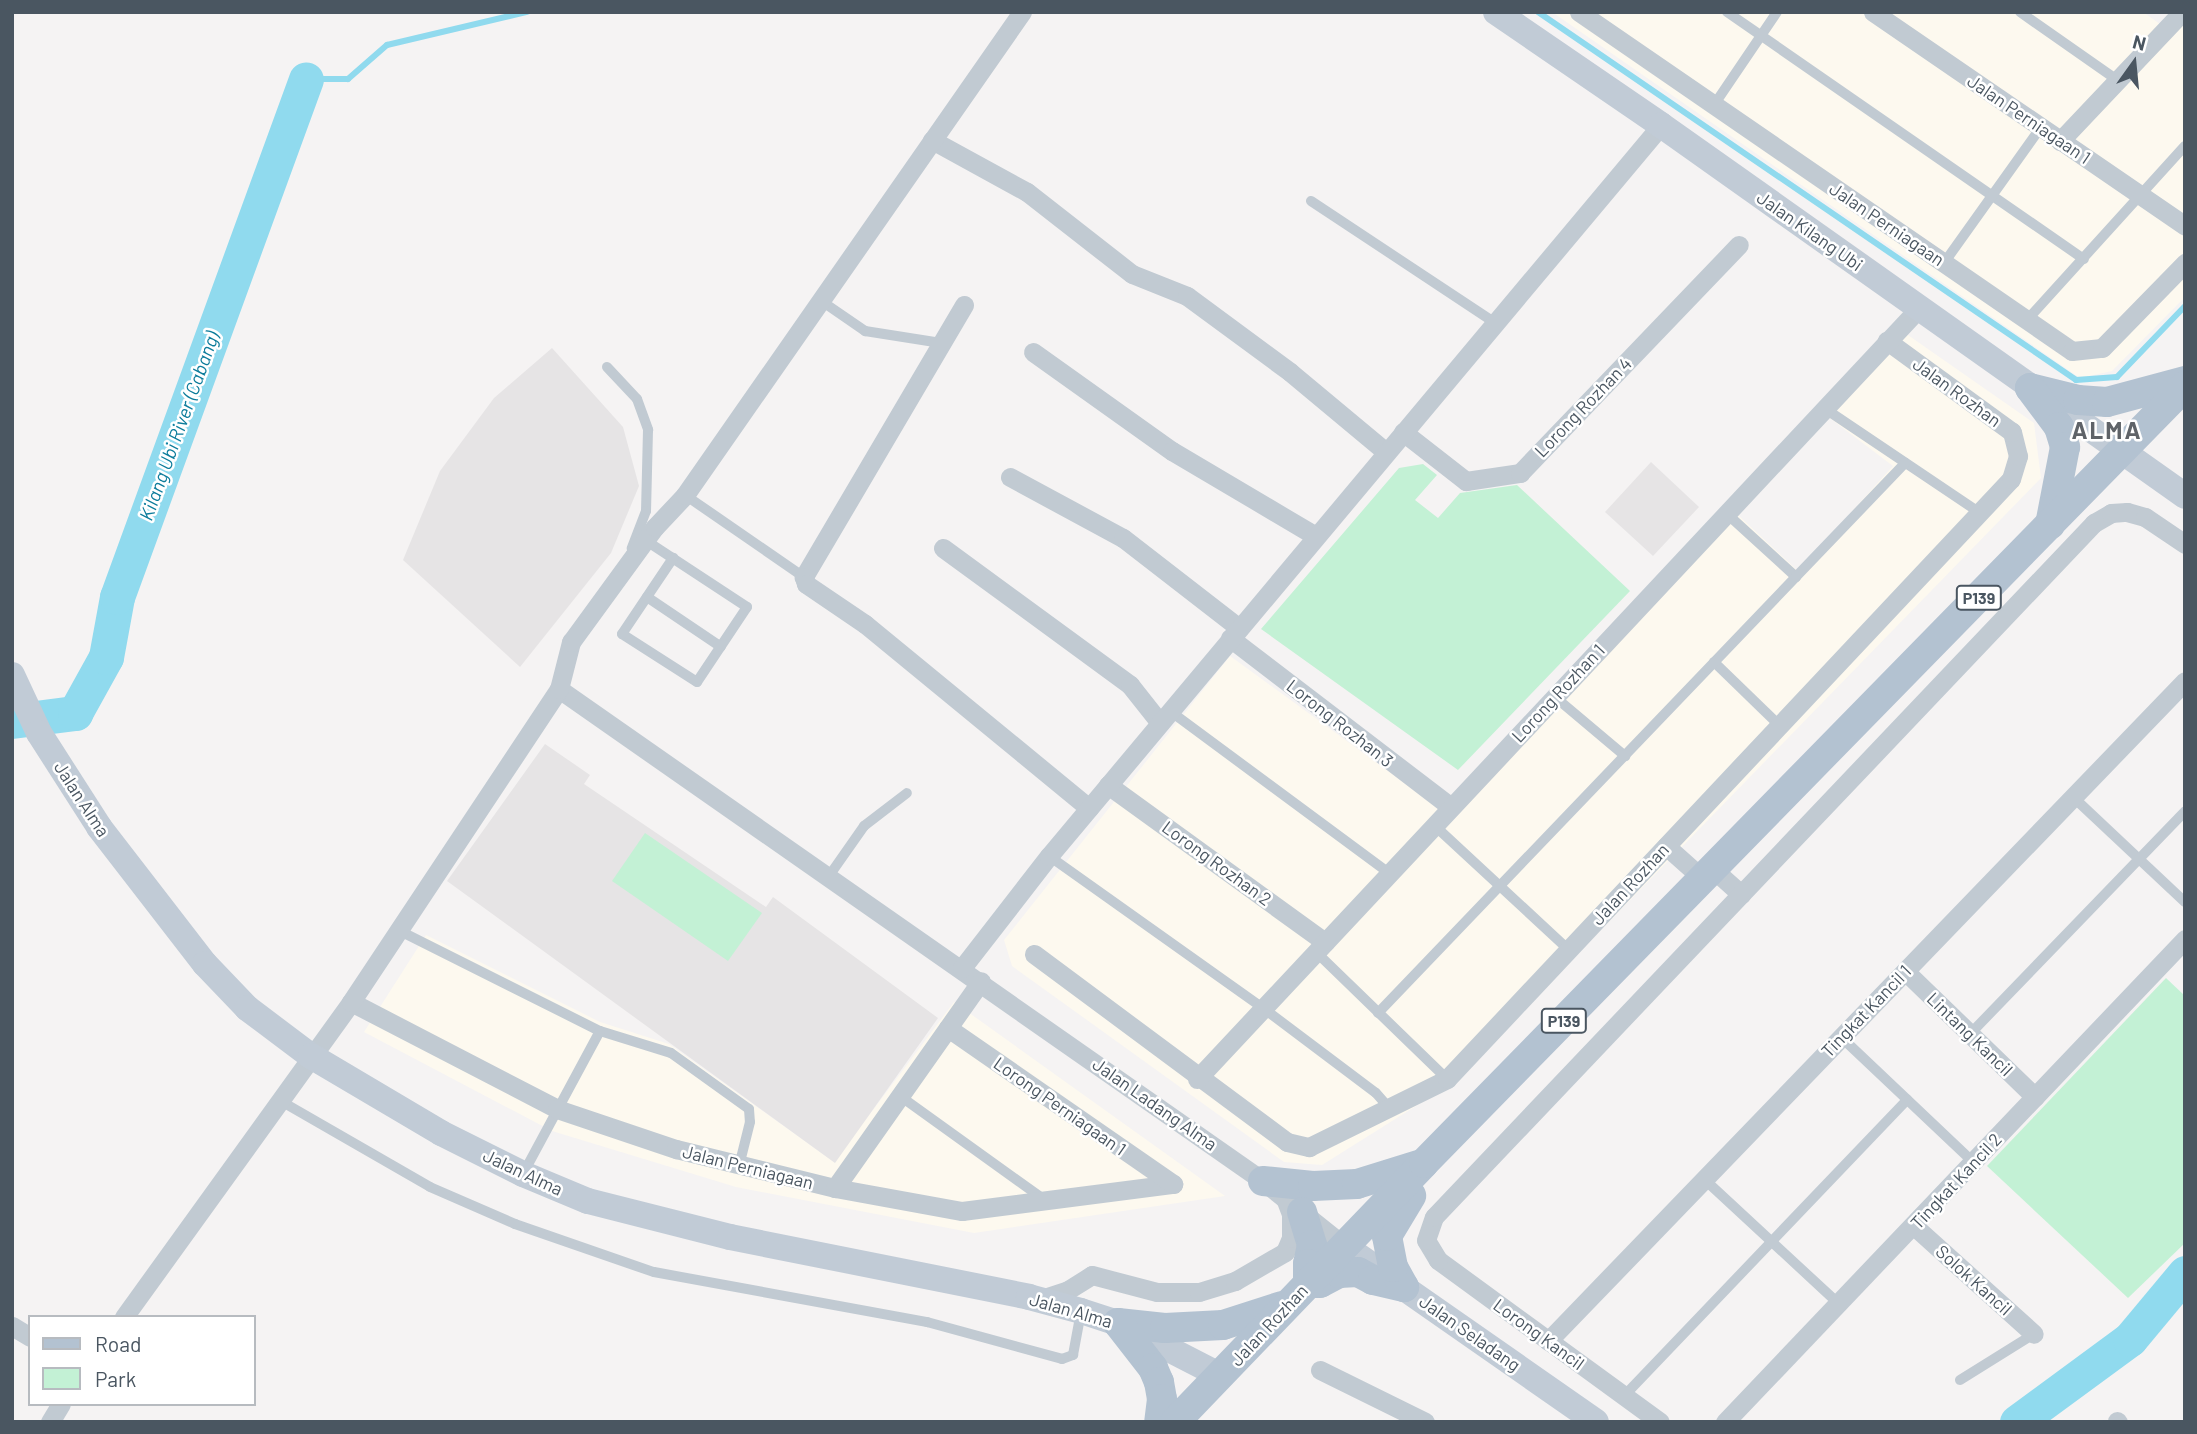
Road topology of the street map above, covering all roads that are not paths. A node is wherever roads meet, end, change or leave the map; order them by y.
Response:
1 (1022, 12) edge
2 (1496, 12) edge
3 (1579, 12) edge
4 (1727, 12) edge
5 (1777, 12) edge
6 (1873, 12) edge
7 (2020, 12) edge
8 (2173, 15) edge
9 (1761, 36) junction
10 (2117, 80) junction
11 (1714, 105) junction
12 (1661, 125) junction
13 (2041, 128) junction
14 (932, 140) junction
15 (2060, 141) junction
16 (2185, 146) edge
17 (2140, 194) junction
18 (1992, 195) junction
19 (1311, 201) dead end
20 (2185, 226) edge
21 (1739, 245) dead end
22 (2084, 259) junction
23 (1944, 263) junction
24 (2185, 263) edge
25 (820, 300) junction
26 (964, 305) dead end
27 (1919, 307) junction
28 (2027, 320) junction
29 (1495, 323) junction
30 (1887, 341) junction
31 (941, 343) junction
32 (1033, 352) dead end
33 (607, 367) dead end
34 (2185, 380) edge
35 (2185, 386) edge
36 (2030, 388) junction
37 (1824, 408) junction
38 (1403, 432) junction
39 (1386, 452) junction
40 (2122, 452) junction
41 (1905, 463) junction
42 (1010, 477) dead end
43 (685, 495) junction
44 (2185, 496) edge
45 (1979, 512) junction
46 (1726, 513) junction
47 (2050, 525) junction
48 (1317, 536) junction
49 (645, 540) junction
50 (2185, 544) edge
51 (943, 548) dead end
52 (673, 558) junction
53 (622, 572) junction
54 (804, 577) junction
55 (1796, 577) junction
56 (647, 597) junction
57 (1235, 633) junction
58 (721, 647) junction
59 (1714, 662) junction
60 (2185, 681) edge
61 (17, 685) edge
62 (559, 688) junction
63 (1555, 697) junction
64 (1165, 717) junction
65 (1779, 726) junction
66 (1625, 756) junction
67 (1108, 785) junction
68 (907, 793) dead end
69 (2071, 796) junction
70 (1451, 807) junction
71 (1089, 808) junction
72 (2185, 810) edge
73 (1435, 826) junction
74 (1666, 846) junction
75 (1049, 856) junction
76 (2139, 859) junction
77 (1390, 873) junction
78 (1708, 874) junction
79 (829, 876) junction
80 (1500, 888) junction
81 (1741, 894) junction
82 (2185, 902) edge
83 (398, 930) junction
84 (2185, 939) edge
85 (1320, 947) junction
86 (1569, 950) junction
87 (1034, 954) dead end
88 (962, 968) junction
89 (1905, 971) junction
90 (981, 981) junction
91 (351, 1002) junction
92 (1262, 1008) junction
93 (1378, 1013) junction
94 (948, 1028) junction
95 (600, 1031) junction
96 (1970, 1034) junction
97 (1841, 1036) junction
98 (311, 1056) junction
99 (1197, 1079) junction
100 (1447, 1079) junction
101 (900, 1096) junction
102 (2035, 1097) junction
103 (279, 1100) junction
104 (1907, 1100) junction
105 (1388, 1108) junction
106 (556, 1109) junction
107 (1973, 1162) junction
108 (1424, 1163) junction
109 (739, 1166) junction
110 (523, 1174) junction
111 (1704, 1179) junction
112 (1173, 1184) joint
113 (835, 1188) junction
114 (1283, 1197) junction
115 (1044, 1199) junction
116 (1914, 1226) junction
117 (1772, 1241) junction
118 (1344, 1245) junction
119 (1308, 1283) junction
120 (1404, 1287) junction
121 (1038, 1300) junction
122 (1839, 1304) junction
123 (1288, 1305) junction
124 (1082, 1311) junction
125 (125, 1315) edge
126 (1118, 1323) junction
127 (12, 1326) edge
128 (2034, 1334) joint
129 (28, 1336) edge
130 (1548, 1341) junction
131 (1320, 1370) dead end
132 (1221, 1377) junction
133 (1960, 1380) dead end
134 (1624, 1396) junction
135 (60, 1406) edge
136 (50, 1422) edge
137 (1159, 1422) edge
138 (1175, 1422) edge
139 (1425, 1422) edge
140 (1596, 1422) edge
141 (1660, 1422) edge
142 (1725, 1422) edge

1 - 14 street
2 - 12 main road, Jalan Kilang Ubi
3 - 11 street, Jalan Perniagaan
4 - 9 lane
5 - 9 lane
6 - 13 street, Jalan Perniagaan 1
7 - 10 lane
8 - 10 street
9 - 11 lane
9 - 18 lane
10 - 15 street
11 - 23 street, Jalan Perniagaan
12 - 27 main road, Jalan Kilang Ubi
12 - 29 street
13 - 15 street, Jalan Perniagaan 1
13 - 18 lane
14 - 25 street
14 - 39 street
15 - 17 street, Jalan Perniagaan 1
16 - 17 lane
17 - 20 street, Jalan Perniagaan 1
17 - 22 lane
18 - 22 lane
18 - 23 lane
19 - 29 lane
21 - 38 street, Lorong Rozhan 4
22 - 28 lane
23 - 28 street, Jalan Perniagaan
24 - 28 street, Jalan Perniagaan
25 - 31 lane
25 - 43 street
26 - 31 street
27 - 30 street, Lorong Rozhan 1
27 - 36 main road, Jalan Kilang Ubi
29 - 38 street
30 - 37 street, Lorong Rozhan 1
30 - 45 street, Jalan Rozhan
31 - 54 street
32 - 48 street
33 - 53 lane
34 - 36 main road
35 - 40 main road, Jalan Rozhan / P139
36 - 40 main road, Jalan Kilang Ubi
36 - 47 main road
37 - 41 lane
37 - 46 street, Lorong Rozhan 1
38 - 39 street
39 - 48 street
40 - 44 main road, Jalan Kilang Ubi
40 - 47 main road, Jalan Rozhan / P139
41 - 45 lane
41 - 55 lane
42 - 57 street, Lorong Rozhan 3
43 - 49 street
43 - 54 lane
45 - 65 street, Jalan Rozhan
46 - 55 lane
46 - 63 street, Lorong Rozhan 1
47 - 78 main road, Jalan Rozhan / P139
48 - 57 street
49 - 52 lane
49 - 53 street
50 - 81 street
51 - 64 street
52 - 56 lane
52 - 58 lane
53 - 62 street
54 - 71 street
55 - 59 lane
56 - 58 lane
56 - 58 lane
57 - 64 street
57 - 70 street, Lorong Rozhan 3
59 - 65 lane
59 - 66 lane
60 - 69 street, Tingkat Kancil 1
61 - 98 main road, Jalan Alma
62 - 79 street, Jalan Ladang Alma
62 - 83 street
63 - 66 lane
63 - 70 street, Lorong Rozhan 1
64 - 67 street
64 - 77 lane
65 - 74 street, Jalan Rozhan
66 - 80 lane
67 - 71 street
67 - 85 street, Lorong Rozhan 2
68 - 79 lane
69 - 76 lane
69 - 89 street, Tingkat Kancil 1
70 - 73 street, Lorong Rozhan 1
71 - 75 street
72 - 76 lane
73 - 77 street, Lorong Rozhan 1
73 - 80 lane
74 - 78 street
74 - 86 street, Jalan Rozhan
75 - 88 street
75 - 92 lane
76 - 82 lane
76 - 96 lane
77 - 85 street, Lorong Rozhan 1
78 - 81 street
78 - 108 main road, Jalan Rozhan / P139
79 - 88 street, Jalan Ladang Alma
80 - 86 lane
80 - 93 lane
81 - 130 street, Lorong Kancil
83 - 91 street
83 - 95 lane
84 - 102 street, Tingkat Kancil 2
85 - 92 street, Lorong Rozhan 1
85 - 93 lane
86 - 100 street, Jalan Rozhan
87 - 99 street, Jalan Rozhan
88 - 90 street, Jalan Ladang Alma
89 - 96 street, Lintang Kancil
89 - 97 street, Tingkat Kancil 1
90 - 94 street
90 - 114 street, Jalan Ladang Alma
91 - 98 street
91 - 106 street, Jalan Perniagaan
92 - 99 street, Lorong Rozhan 1
92 - 105 lane
93 - 100 lane
94 - 101 street
94 - 112 street, Lorong Perniagaan 1
95 - 106 lane
95 - 109 lane
96 - 102 street, Lintang Kancil
97 - 104 lane
97 - 111 street, Tingkat Kancil 1
98 - 103 street
98 - 110 main road, Jalan Alma
99 - 105 street, Jalan Rozhan
100 - 105 street, Jalan Rozhan
101 - 113 street
101 - 115 lane
102 - 107 street, Tingkat Kancil 2
103 - 124 lane
103 - 125 street
104 - 107 lane
104 - 117 lane
106 - 109 street, Jalan Perniagaan
106 - 110 lane
107 - 116 street, Tingkat Kancil 2
108 - 114 main road
108 - 118 main road, Jalan Rozhan / P139
108 - 120 main road
109 - 113 street, Jalan Perniagaan
110 - 121 main road, Jalan Alma
111 - 117 lane
111 - 130 street, Tingkat Kancil 1
112 - 115 street, Jalan Perniagaan
113 - 115 street, Jalan Perniagaan
114 - 118 street, Jalan Ladang Alma
114 - 119 main road
114 - 121 street
116 - 122 street, Tingkat Kancil 2
116 - 128 street, Solok Kancil
117 - 122 lane
117 - 134 lane
118 - 119 main road, Jalan Rozhan / P139
118 - 120 main road, Jalan Seladang
119 - 120 main road
119 - 123 main road, Jalan Rozhan / P139
120 - 140 main road, Jalan Seladang
121 - 124 main road, Jalan Alma
122 - 142 street, Tingkat Kancil 2
123 - 126 main road
123 - 132 main road, Jalan Rozhan / P139
124 - 126 main road, Jalan Alma
126 - 132 main road, Jalan Alma
126 - 137 main road
127 - 129 street
128 - 133 lane
130 - 134 street, Lorong Kancil
131 - 139 street
132 - 138 main road, Jalan Rozhan / P139
134 - 141 street, Lorong Kancil
135 - 136 street

